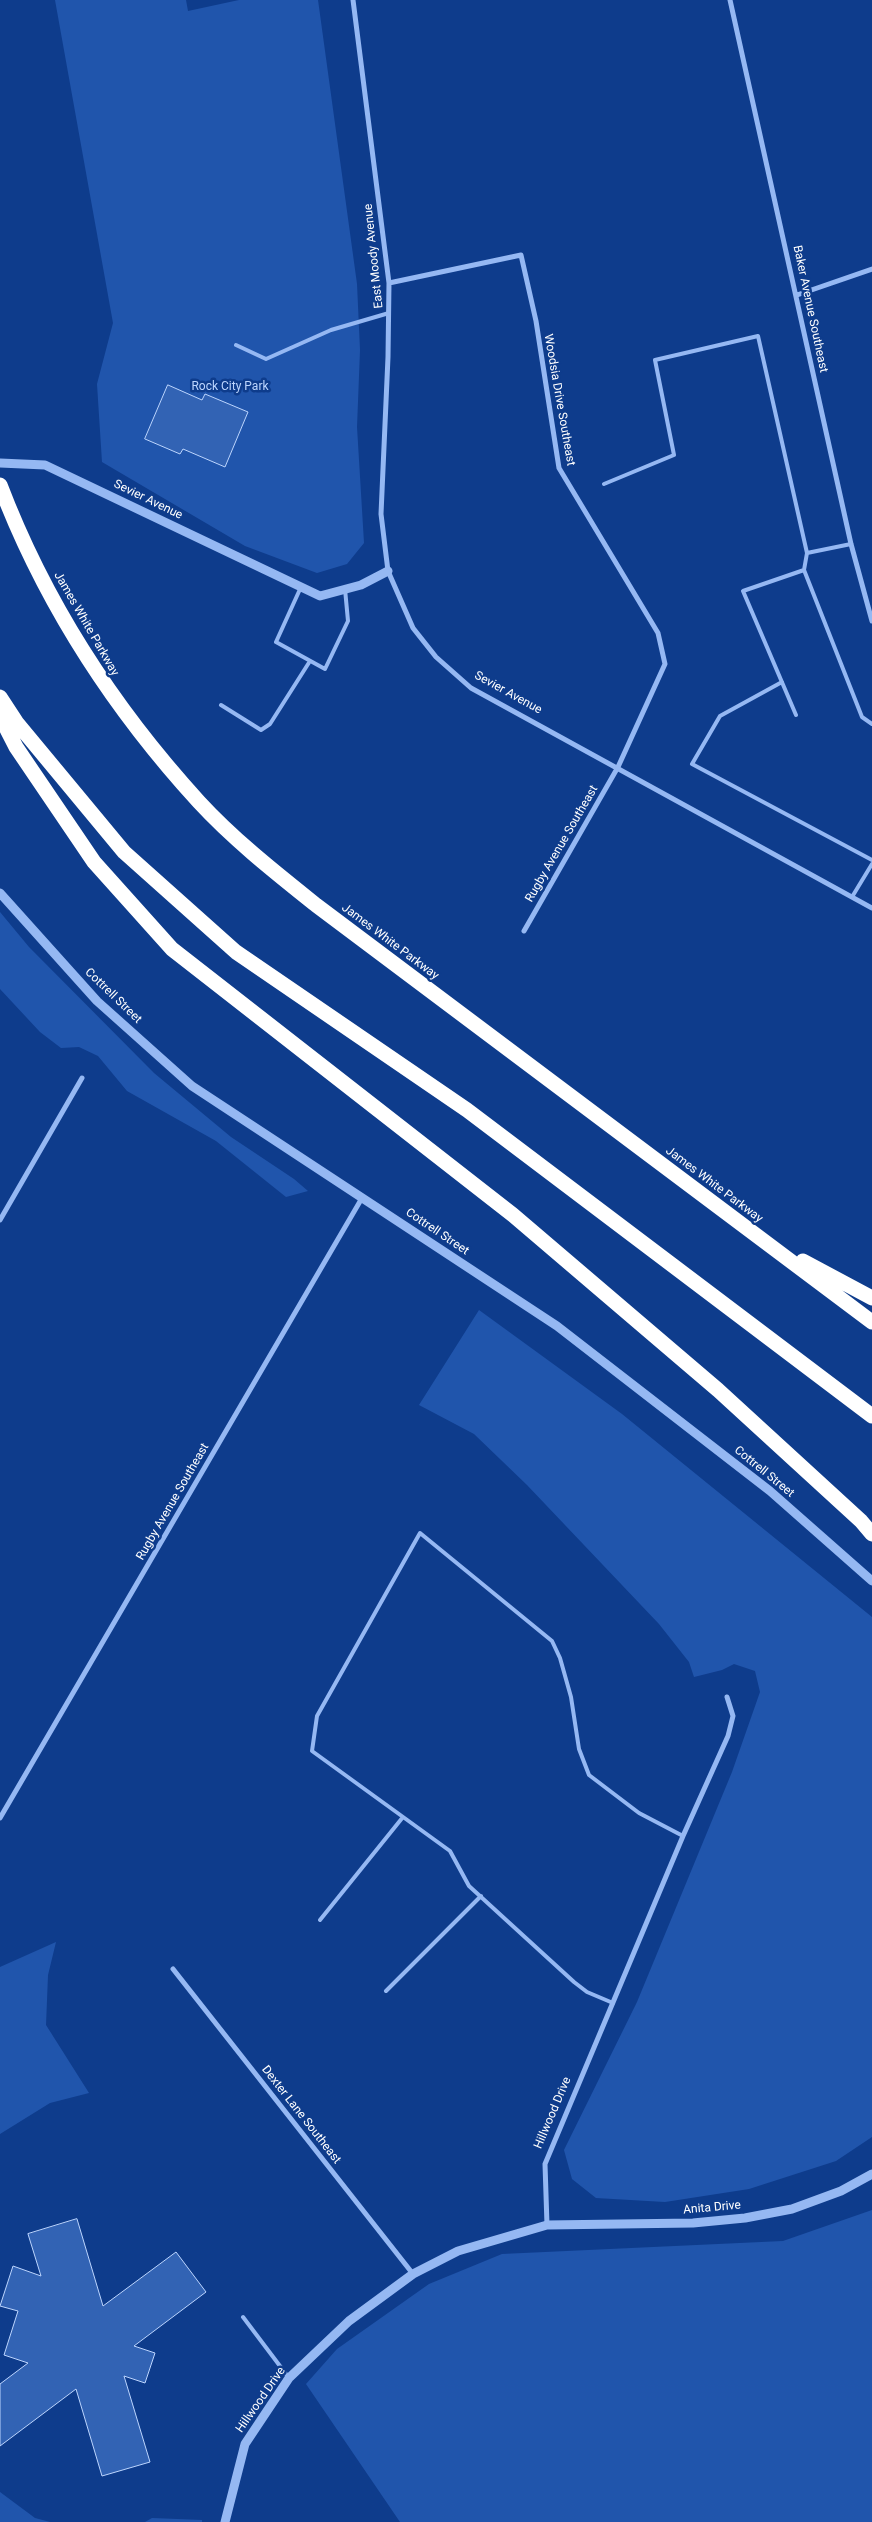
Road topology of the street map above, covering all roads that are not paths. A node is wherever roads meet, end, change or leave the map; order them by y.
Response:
1 (353, 0) edge
2 (730, 0) edge
3 (872, 269) edge
4 (389, 283) junction
5 (797, 294) junction
6 (389, 312) junction
7 (236, 345) dead end
8 (0, 463) edge
9 (604, 484) dead end
10 (0, 485) edge
11 (852, 544) junction
12 (807, 553) junction
13 (804, 570) junction
14 (388, 571) junction
15 (301, 588) junction
16 (345, 589) junction
17 (872, 621) edge
18 (310, 661) junction
19 (782, 682) junction
20 (0, 697) edge
21 (221, 705) dead end
22 (796, 715) dead end
23 (0, 716) edge
24 (872, 724) edge
25 (618, 767) junction
26 (872, 860) edge
27 (872, 864) edge
28 (0, 893) edge
29 (852, 896) junction
30 (872, 908) edge
31 (524, 931) dead end
32 (82, 1078) dead end
33 (362, 1197) junction
34 (0, 1220) edge
35 (758, 1237) junction
36 (872, 1298) edge
37 (872, 1322) edge
38 (872, 1416) edge
39 (872, 1534) edge
40 (872, 1581) edge
41 (727, 1697) dead end
42 (403, 1817) junction
43 (0, 1818) edge
44 (683, 1836) junction
45 (481, 1896) junction
46 (320, 1920) dead end
47 (173, 1969) dead end
48 (386, 1991) dead end
49 (613, 2003) junction
50 (872, 2174) edge
51 (547, 2225) junction
52 (413, 2274) junction
53 (243, 2316) dead end
54 (289, 2378) junction
55 (225, 2522) edge

1 - 4 street, East Moody Avenue
2 - 5 street, Baker Avenue Southeast
3 - 5 street
4 - 6 street, East Moody Avenue
4 - 25 street, Woodsia Drive Southeast
5 - 11 street, Baker Avenue Southeast
6 - 7 lane
6 - 14 street, East Moody Avenue
8 - 15 street, Sevier Avenue
9 - 12 lane
10 - 35 highway, James White Parkway
11 - 12 lane
11 - 17 street, Baker Avenue Southeast
12 - 13 lane
13 - 19 lane
13 - 24 lane
14 - 16 street, Sevier Avenue
14 - 25 street, Sevier Avenue
15 - 16 street, Sevier Avenue
15 - 18 lane
16 - 18 lane
18 - 21 lane
19 - 22 lane
19 - 26 lane
20 - 38 highway
23 - 39 highway
25 - 29 street, Sevier Avenue
25 - 31 street, Rugby Avenue Southeast
27 - 29 lane
28 - 33 street, Cottrell Street
29 - 30 street, Sevier Avenue
32 - 34 street
33 - 40 street, Cottrell Street
33 - 43 street, Rugby Avenue Southeast
35 - 36 highway
35 - 37 highway, James White Parkway
41 - 44 street, Hillwood Drive
42 - 44 lane
42 - 45 lane
42 - 46 lane
44 - 49 street, Hillwood Drive
45 - 48 lane
45 - 49 lane
47 - 52 street, Dexter Lane Southeast
49 - 51 street, Hillwood Drive
50 - 51 street, Anita Drive
51 - 52 street, Hillwood Drive
52 - 54 street, Hillwood Drive
53 - 54 lane
54 - 55 street, Hillwood Drive

